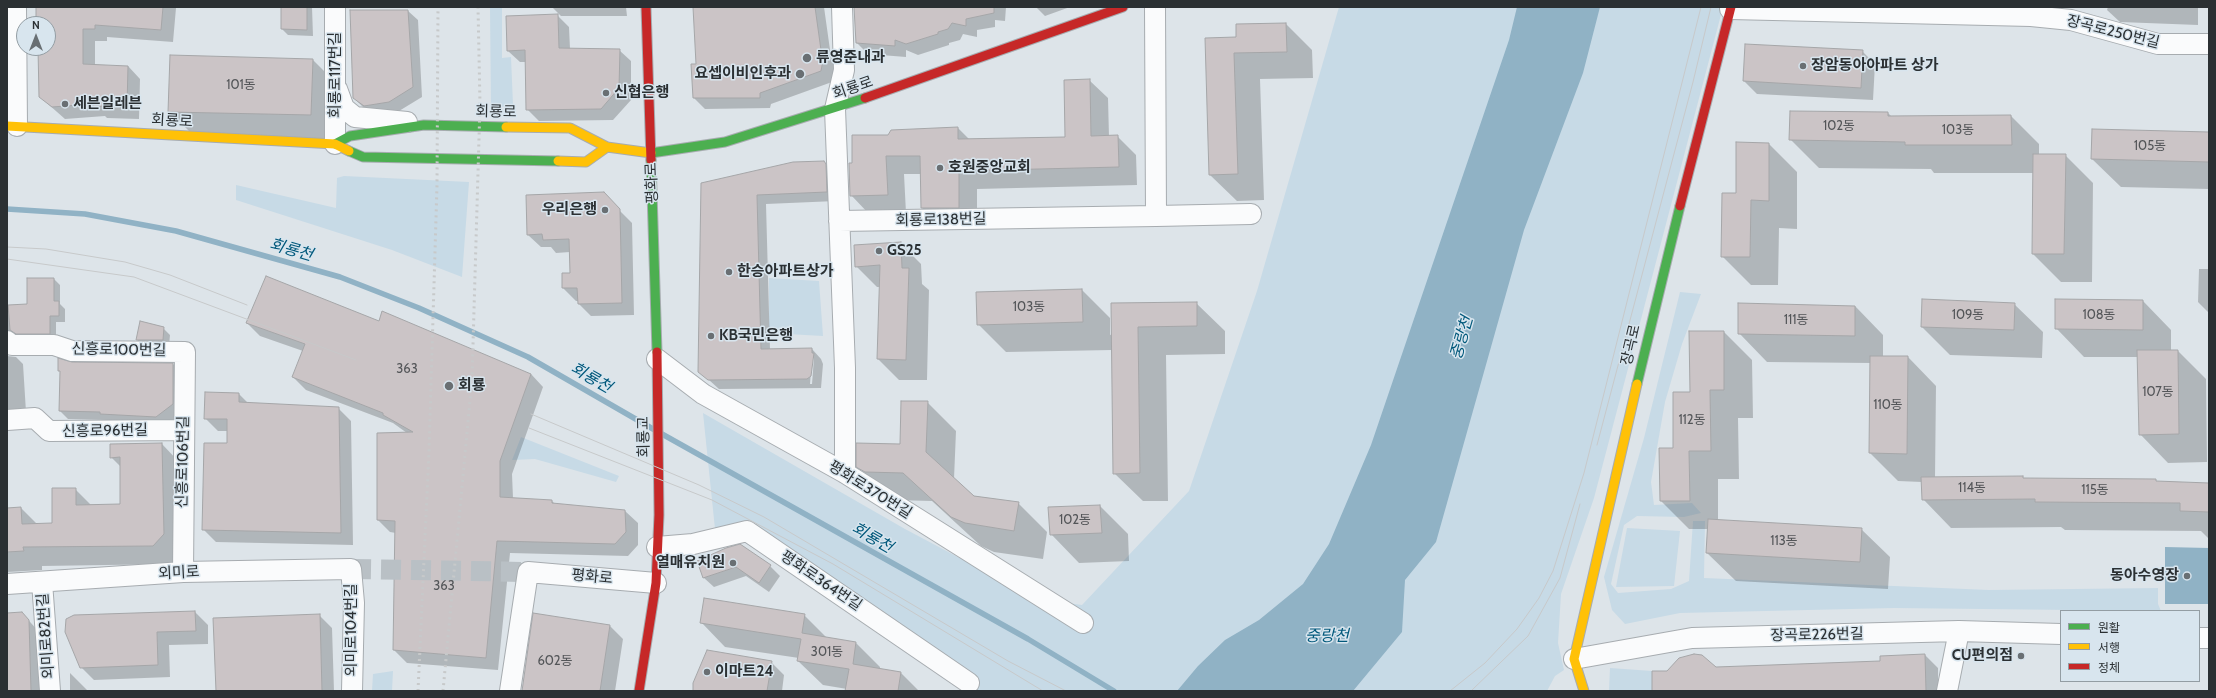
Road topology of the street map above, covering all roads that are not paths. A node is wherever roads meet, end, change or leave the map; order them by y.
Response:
1 (16, 7) edge
2 (335, 7) edge
3 (646, 7) edge
4 (842, 7) edge
5 (1123, 7) edge
6 (1154, 7) edge
7 (1730, 8) edge
8 (2209, 44) edge
9 (336, 87) junction
10 (835, 109) junction
11 (424, 125) junction
12 (12, 126) edge
13 (335, 144) junction
14 (607, 147) junction
15 (651, 153) junction
16 (1251, 214) dead end
17 (1156, 216) junction
18 (839, 221) junction
19 (7, 341) edge
20 (185, 352) joint
21 (657, 359) junction
22 (7, 420) edge
23 (184, 430) junction
24 (845, 473) junction
25 (658, 547) junction
26 (351, 569) joint
27 (183, 572) junction
28 (42, 582) junction
29 (656, 583) junction
30 (7, 584) edge
31 (1083, 623) dead end
32 (1959, 632) junction
33 (2060, 634) edge
34 (1574, 659) junction
35 (970, 683) dead end
36 (50, 691) edge
37 (352, 691) edge
38 (510, 691) edge
39 (639, 691) edge
40 (1584, 691) edge
41 (1947, 691) edge

1 - 12 street
2 - 9 street, 회룡로117번길
3 - 15 street, 평화로
4 - 10 street
5 - 10 street, 회룡로
6 - 17 street
7 - 8 street, 장곡로250번길
7 - 34 street, 장곡로
9 - 11 street
9 - 13 street, 회룡로117번길
10 - 15 street, 회룡로
10 - 18 street
11 - 13 street, 회룡로
11 - 14 street, 회룡로
12 - 13 street, 회룡로
13 - 14 street, 회룡로
14 - 15 street, 회룡로
15 - 21 street, 평화로
16 - 17 street, 회룡로138번길
17 - 18 street, 회룡로138번길
18 - 24 street
19 - 20 street, 신흥로100번길
20 - 23 street, 신흥로106번길
21 - 24 street, 평화로370번길
21 - 25 street, 회룡교
22 - 23 street, 신흥로96번길
23 - 27 street, 신흥로106번길
24 - 31 street, 평화로370번길
25 - 29 street
25 - 35 street, 평화로364번길
26 - 27 street, 외미로
26 - 37 street, 외미로104번길
27 - 28 street, 외미로
28 - 30 street, 외미로
28 - 36 street, 외미로82번길
29 - 38 street, 평화로
29 - 39 street
32 - 33 street, 장곡로226번길
32 - 34 street, 장곡로226번길
32 - 41 street
34 - 40 street

